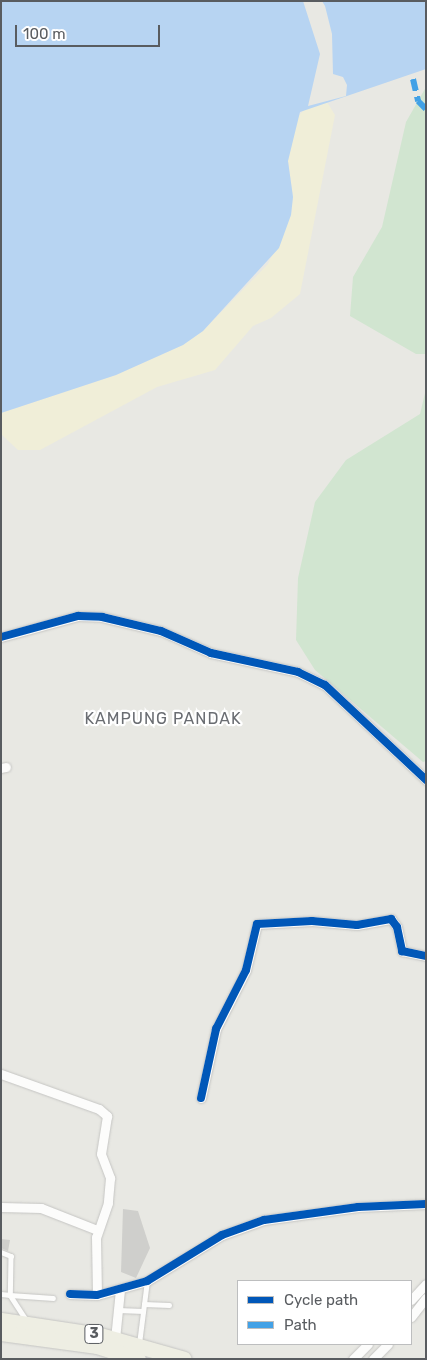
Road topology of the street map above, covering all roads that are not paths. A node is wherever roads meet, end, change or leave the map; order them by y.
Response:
1 (1, 638) edge
2 (426, 780) edge
3 (426, 956) edge
4 (1, 1074) edge
5 (201, 1098) dead end
6 (426, 1204) edge
7 (1, 1207) edge
8 (97, 1230) junction
9 (1, 1252) edge
10 (147, 1281) junction
11 (426, 1284) edge
12 (120, 1290) junction
13 (1, 1294) edge
14 (70, 1294) dead end
15 (97, 1294) junction
16 (10, 1295) junction
17 (53, 1298) dead end
18 (426, 1298) edge
19 (412, 1299) edge
20 (144, 1304) junction
21 (169, 1305) dead end
22 (118, 1310) junction
23 (143, 1311) junction
24 (412, 1316) edge
25 (1, 1320) edge
26 (27, 1323) junction
27 (1, 1333) edge
28 (367, 1345) edge
29 (387, 1345) edge
30 (115, 1350) edge
31 (138, 1352) edge
32 (184, 1359) edge
33 (353, 1359) edge
34 (373, 1359) edge

1 - 2 street
3 - 5 street
4 - 8 street
6 - 10 street
7 - 8 street
8 - 15 street
9 - 16 lane
10 - 12 street
10 - 20 lane
11 - 19 street
12 - 15 street
12 - 22 street
13 - 16 lane
14 - 15 street
16 - 17 lane
16 - 26 lane
18 - 24 street
20 - 21 lane
20 - 23 lane
22 - 23 lane
22 - 30 street
23 - 31 lane
25 - 26 highway, 3
26 - 30 highway, 3
27 - 30 highway, 3
28 - 33 street
29 - 34 street
30 - 31 highway, 3
31 - 32 highway, 3

